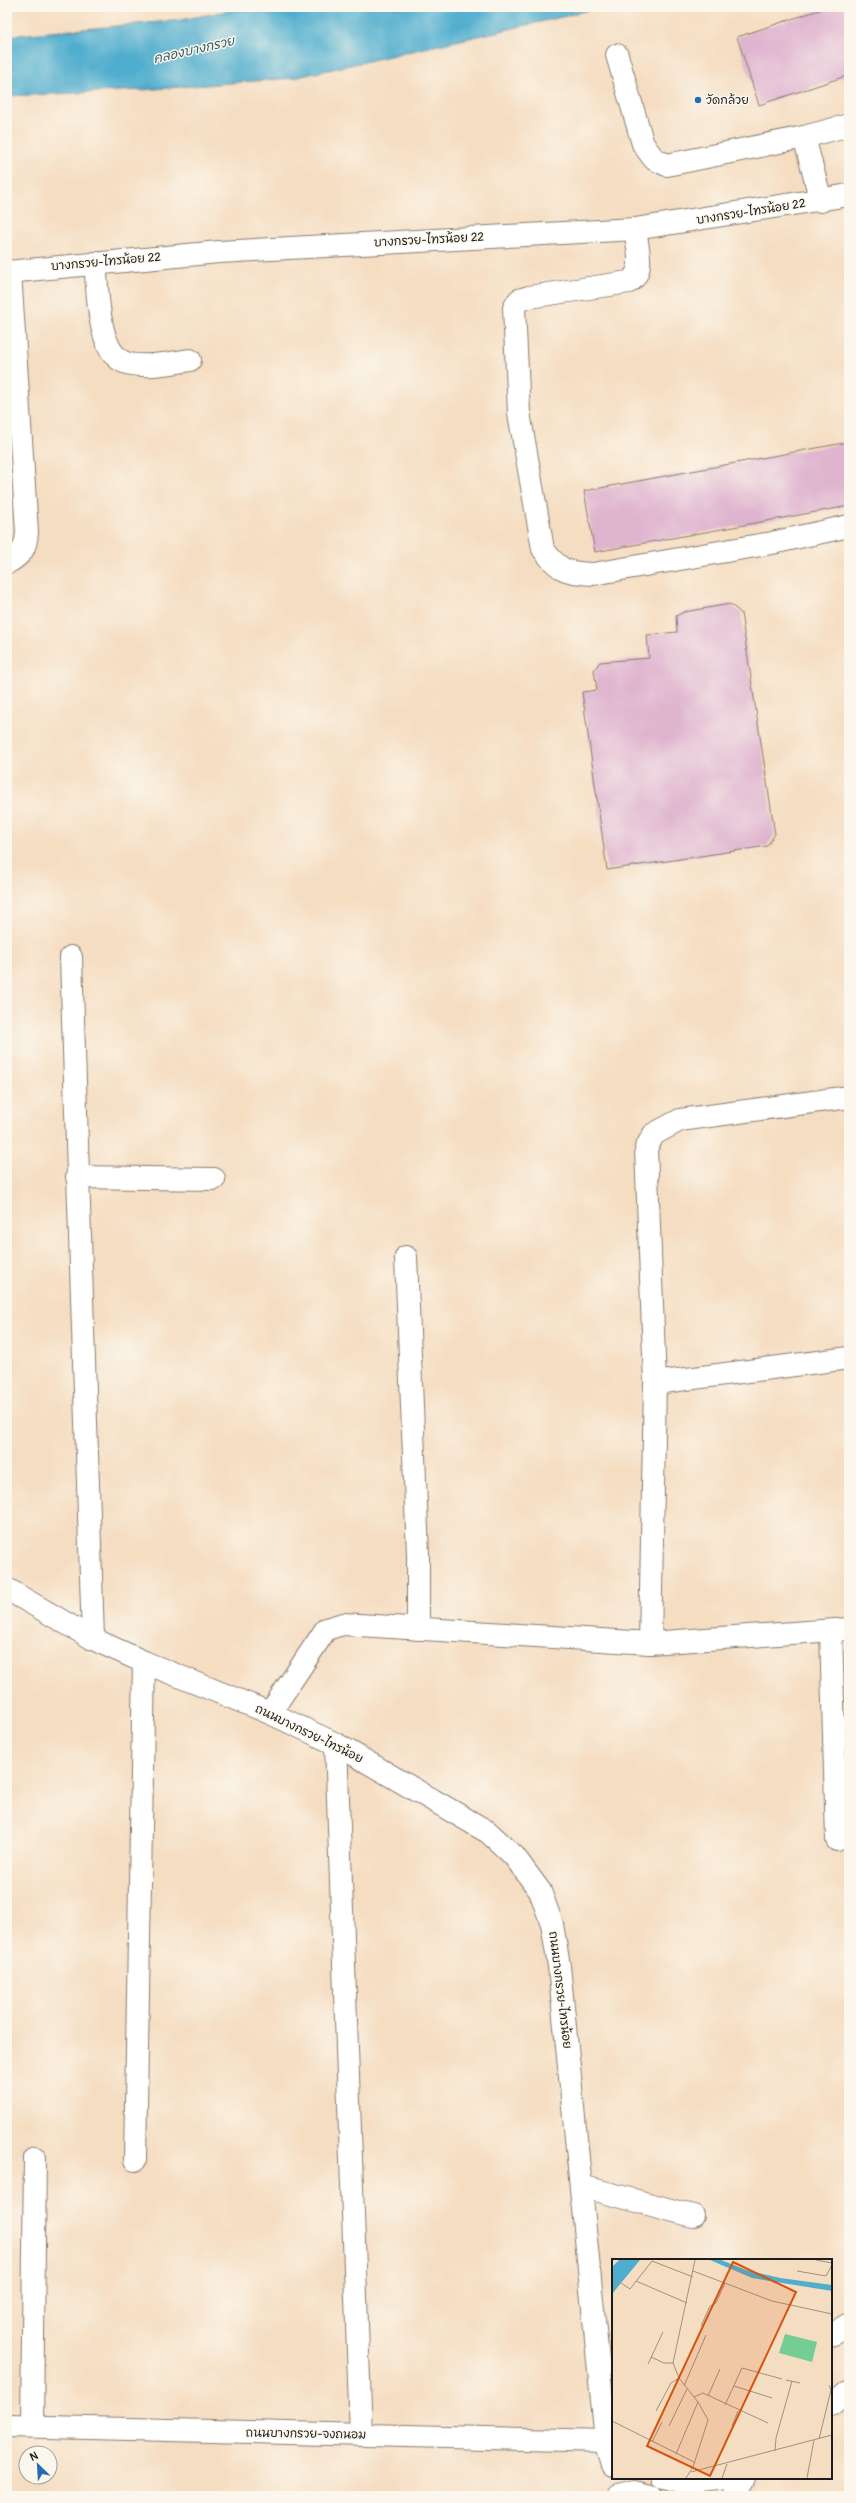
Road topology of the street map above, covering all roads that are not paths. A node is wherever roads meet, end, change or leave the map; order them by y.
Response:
1 (617, 55) dead end
2 (849, 126) edge
3 (804, 137) junction
4 (849, 195) edge
5 (821, 201) junction
6 (635, 229) junction
7 (95, 263) junction
8 (8, 272) edge
9 (190, 360) dead end
10 (849, 526) edge
11 (7, 563) edge
12 (71, 958) dead end
13 (849, 1097) edge
14 (78, 1176) junction
15 (214, 1179) dead end
16 (406, 1257) dead end
17 (849, 1358) edge
18 (655, 1382) junction
19 (7, 1589) edge
20 (418, 1629) junction
21 (840, 1631) edge
22 (93, 1639) junction
23 (650, 1643) junction
24 (144, 1662) junction
25 (270, 1713) junction
26 (336, 1744) junction
27 (837, 1840) dead end
28 (35, 2158) dead end
29 (135, 2160) dead end
30 (581, 2186) junction
31 (693, 2216) dead end
32 (849, 2324) edge
33 (832, 2333) edge
34 (849, 2391) edge
35 (832, 2405) edge
36 (7, 2426) edge
37 (32, 2426) junction
38 (360, 2435) junction
39 (609, 2444) edge
40 (612, 2460) edge
41 (665, 2479) edge
42 (720, 2479) edge
43 (742, 2479) edge
44 (743, 2479) edge
45 (619, 2489) edge
46 (650, 2496) edge
47 (714, 2496) edge
48 (734, 2496) edge

1 - 3 street
2 - 3 street
3 - 5 street
4 - 5 street, บางกรวย-ไทรน้อย 22
5 - 6 street, บางกรวย-ไทรน้อย 22
6 - 7 street, บางกรวย-ไทรน้อย 22
6 - 10 street
7 - 8 street, บางกรวย-ไทรน้อย 22
7 - 9 street
8 - 11 street
12 - 14 street
13 - 18 street
14 - 15 street
14 - 22 street
16 - 20 street
17 - 18 street
18 - 23 street
19 - 22 street, ถนนบางกรวย-ไทรน้อย
20 - 23 street
20 - 25 street
21 - 23 street
21 - 27 street
22 - 24 street, ถนนบางกรวย-ไทรน้อย
24 - 25 street, ถนนบางกรวย-ไทรน้อย
24 - 29 street
25 - 26 street, ถนนบางกรวย-ไทรน้อย
26 - 30 street, ถนนบางกรวย-ไทรน้อย
26 - 38 street
28 - 37 street
30 - 31 street
30 - 39 street, ถนนบางกรวย-ไทรน้อย
32 - 33 street
34 - 35 street
36 - 37 street, ถนนบางกรวย-จงถนอม
37 - 38 street, ถนนบางกรวย-จงถนอม
38 - 39 street, ถนนบางกรวย-จงถนอม
39 - 40 street, ถนนบางกรวย-ไทรน้อย
41 - 42 street
43 - 47 street
44 - 48 street
45 - 46 street

